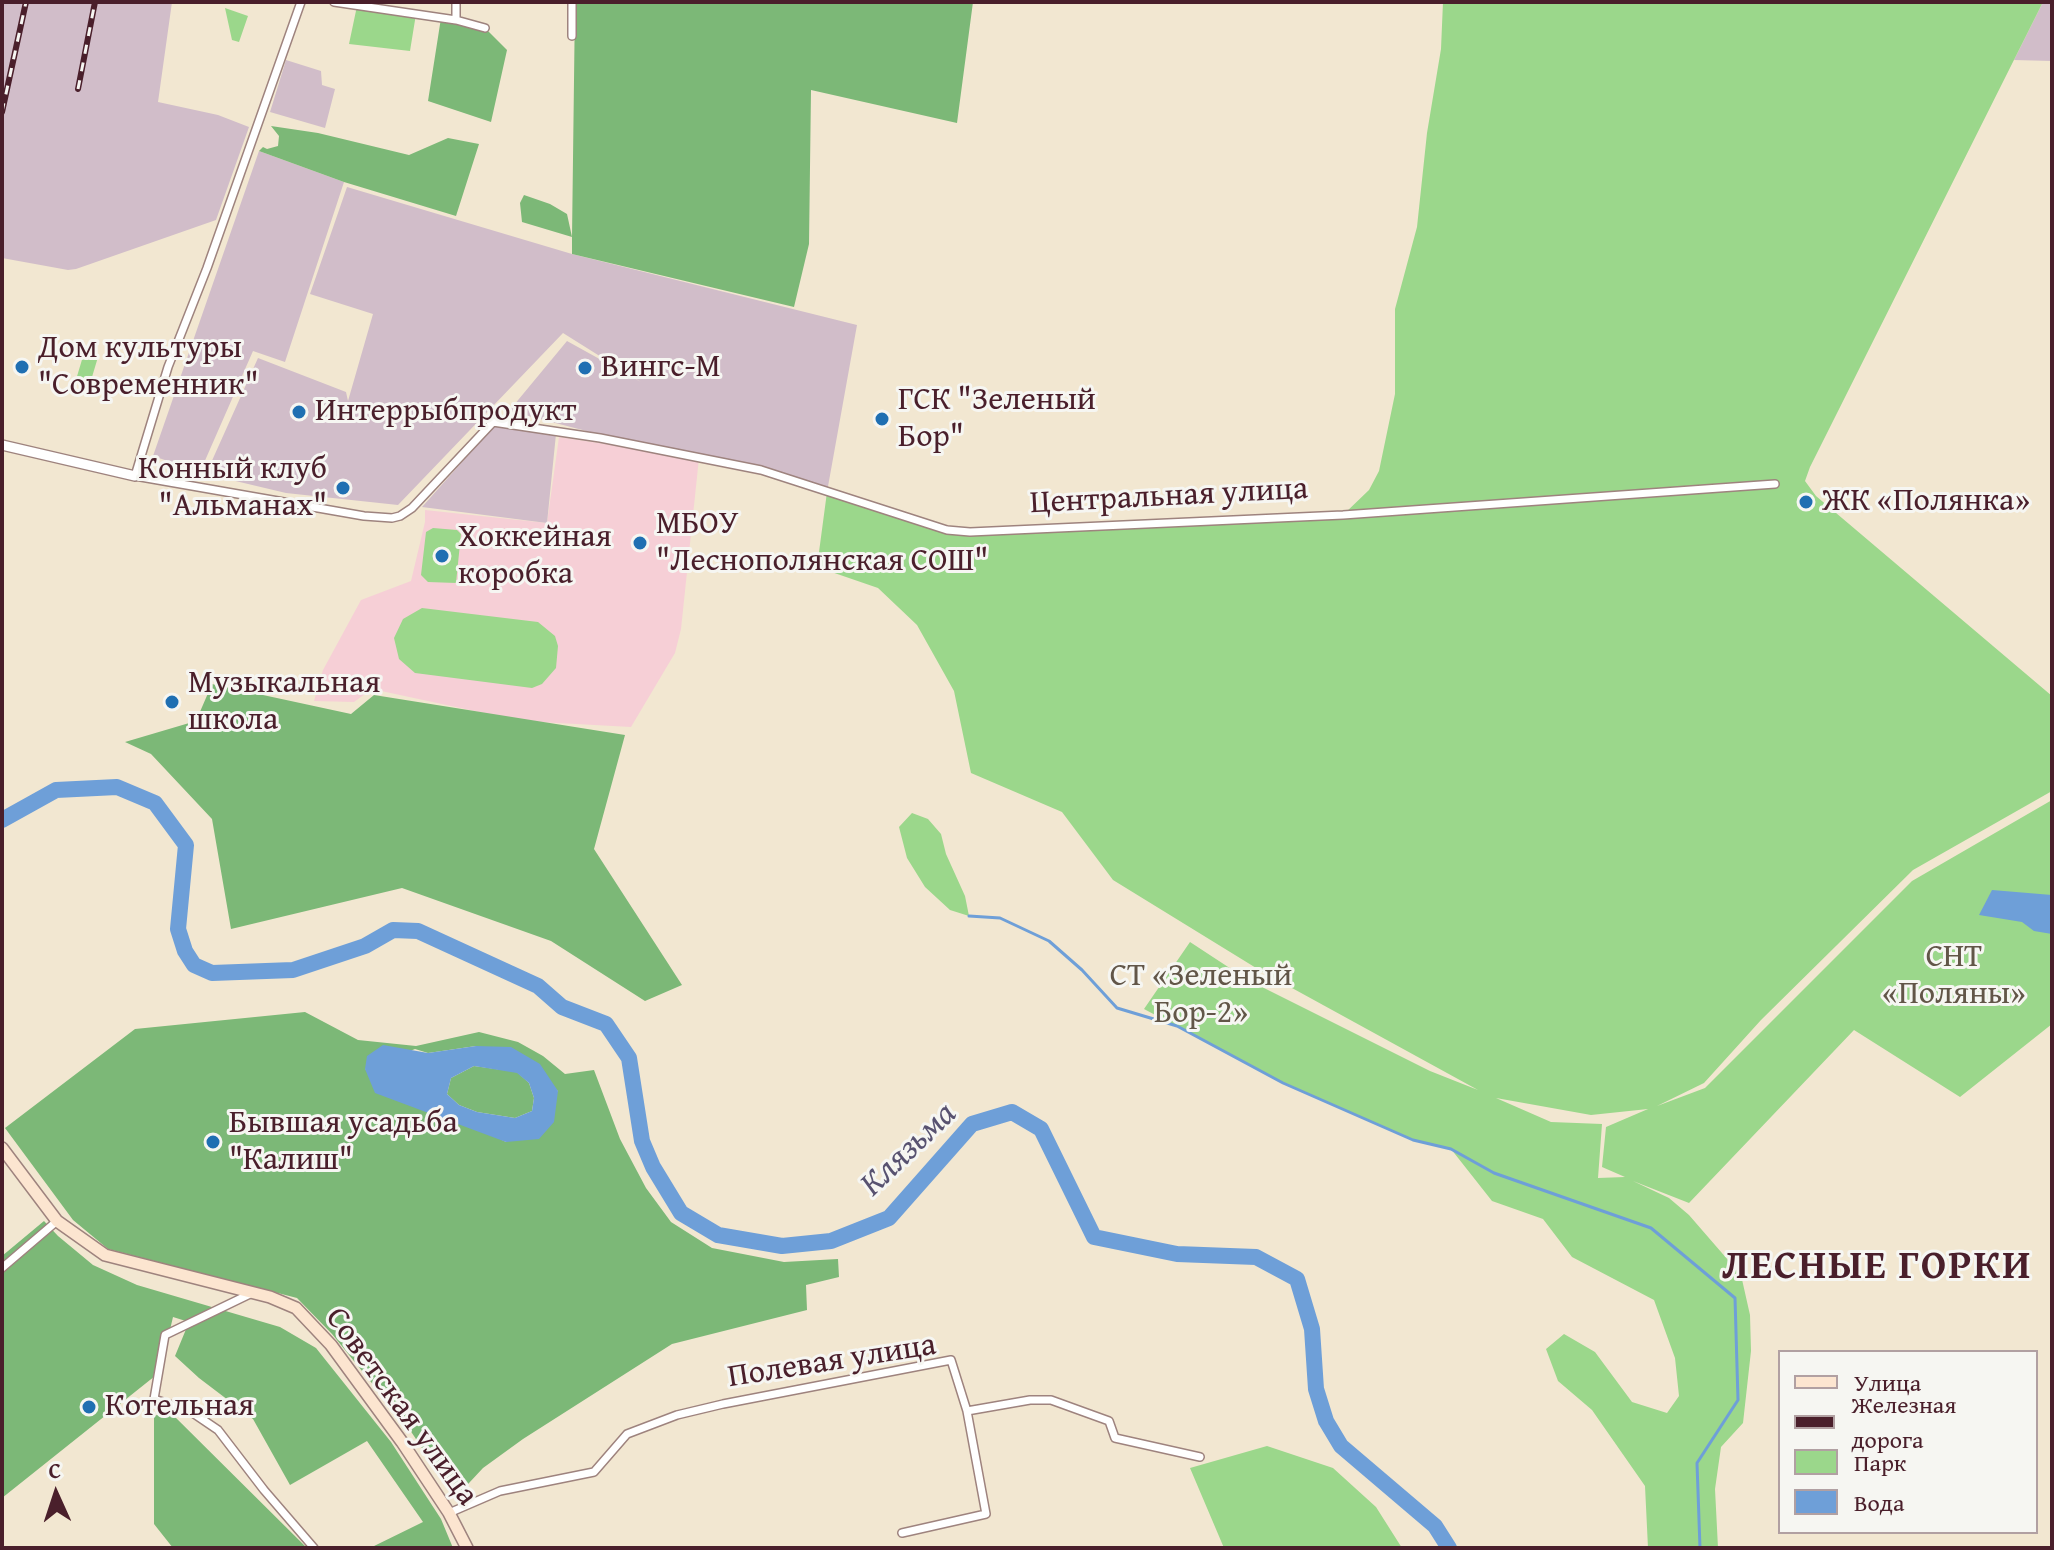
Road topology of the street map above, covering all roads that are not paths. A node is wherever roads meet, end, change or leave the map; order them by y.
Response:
1 (301, 2) edge
2 (334, 2) edge
3 (456, 2) edge
4 (572, 2) edge
5 (344, 3) edge
6 (456, 20) junction
7 (485, 28) dead end
8 (572, 36) dead end
9 (2, 445) edge
10 (135, 476) junction
11 (1775, 484) dead end
12 (2, 1148) edge
13 (57, 1221) junction
14 (2, 1268) edge
15 (254, 1292) junction
16 (967, 1411) junction
17 (1200, 1457) dead end
18 (449, 1513) junction
19 (902, 1533) dead end
20 (314, 1548) edge
21 (467, 1548) edge

1 - 10 street
2 - 5 street
3 - 6 street
4 - 8 street
5 - 6 street
6 - 7 street
9 - 10 street, Центральная улица
10 - 11 street, Центральная улица
12 - 13 main road, Советская улица
13 - 14 street
13 - 15 main road, Советская улица
15 - 18 main road, Советская улица
15 - 20 street
16 - 17 street
16 - 18 street, Полевая улица
16 - 19 street
18 - 21 main road, Советская улица

